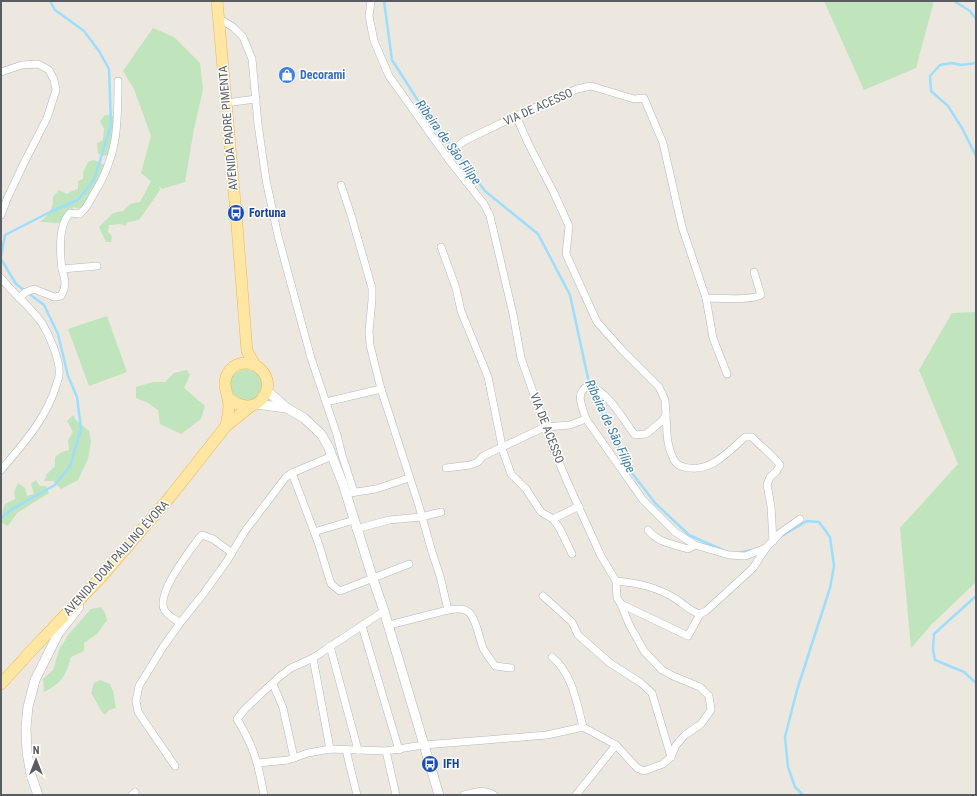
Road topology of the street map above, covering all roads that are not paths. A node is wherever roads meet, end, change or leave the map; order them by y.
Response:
1 (216, 1) edge
2 (372, 1) edge
3 (218, 18) junction
4 (1, 72) edge
5 (118, 81) dead end
6 (256, 99) junction
7 (226, 104) junction
8 (516, 116) junction
9 (449, 160) junction
10 (341, 185) dead end
11 (1, 215) edge
12 (441, 248) dead end
13 (97, 266) dead end
14 (62, 269) junction
15 (754, 272) dead end
16 (1, 278) edge
17 (19, 298) junction
18 (706, 298) junction
19 (247, 351) junction
20 (242, 364) junction
21 (255, 365) junction
22 (727, 374) dead end
23 (381, 389) junction
24 (267, 391) junction
25 (228, 397) junction
26 (326, 402) junction
27 (253, 405) junction
28 (287, 408) junction
29 (666, 415) junction
30 (586, 419) junction
31 (226, 426) junction
32 (545, 427) junction
33 (502, 447) junction
34 (332, 456) junction
35 (446, 468) dead end
36 (1, 470) edge
37 (292, 473) junction
38 (409, 478) junction
39 (350, 493) junction
40 (579, 506) junction
41 (440, 512) dead end
42 (421, 517) junction
43 (553, 519) junction
44 (800, 519) dead end
45 (355, 524) junction
46 (648, 530) dead end
47 (314, 532) junction
48 (773, 541) junction
49 (695, 545) junction
50 (766, 548) junction
51 (232, 553) junction
52 (572, 554) dead end
53 (409, 564) dead end
54 (103, 575) junction
55 (373, 579) junction
56 (616, 581) junction
57 (543, 596) dead end
58 (621, 604) junction
59 (448, 610) junction
60 (384, 611) junction
61 (700, 614) junction
62 (180, 623) junction
63 (389, 625) junction
64 (362, 626) junction
65 (330, 646) junction
66 (552, 657) dead end
67 (313, 658) junction
68 (511, 668) dead end
69 (1, 684) edge
70 (273, 684) junction
71 (583, 727) junction
72 (616, 745) junction
73 (424, 746) junction
74 (330, 748) junction
75 (346, 750) junction
76 (358, 750) junction
77 (399, 750) junction
78 (386, 751) junction
79 (671, 757) junction
80 (294, 758) junction
81 (258, 763) junction
82 (175, 766) dead end
83 (38, 795) edge
84 (264, 795) edge
85 (357, 795) edge
86 (396, 795) edge
87 (439, 795) edge
88 (464, 795) edge
89 (494, 795) edge
90 (576, 795) edge

1 - 3 main road, AVENIDA PADRE PIMENTA
2 - 9 street
3 - 6 street
3 - 7 main road, AVENIDA PADRE PIMENTA
4 - 11 street
5 - 14 street
6 - 7 street
6 - 26 street
7 - 19 main road, AVENIDA PADRE PIMENTA
8 - 9 street, VIA DE ACESSO
8 - 18 street, VIA DE ACESSO
8 - 29 street
9 - 32 street, VIA DE ACESSO
10 - 23 street
12 - 33 street
13 - 14 street
14 - 17 street
15 - 18 street
16 - 17 street
17 - 36 street
18 - 22 street
19 - 20 main road
19 - 21 main road
20 - 21 main road
20 - 25 main road
21 - 24 main road
23 - 26 street
23 - 38 street
24 - 27 main road
24 - 28 street
25 - 27 main road
25 - 31 main road
26 - 39 street
27 - 28 street
27 - 31 main road, AVENIDA DOM PAULINO ÉVORA
28 - 34 street
29 - 30 street
29 - 48 street
30 - 32 street
30 - 49 street
31 - 54 main road, AVENIDA DOM PAULINO ÉVORA
32 - 33 street
32 - 40 street, VIA DE ACESSO
33 - 35 street
33 - 43 street
34 - 37 street
34 - 39 street
37 - 47 street
37 - 51 street
38 - 39 street
38 - 42 street
39 - 45 street
40 - 43 street
40 - 56 street, VIA DE ACESSO
41 - 42 street
42 - 45 street
42 - 59 street
43 - 52 street
44 - 48 street
45 - 47 street
45 - 55 street
46 - 49 street
47 - 55 street
48 - 50 street
49 - 50 street
50 - 61 street
51 - 62 street
51 - 62 street
53 - 55 street
54 - 69 main road, AVENIDA DOM PAULINO ÉVORA
54 - 83 street
55 - 60 street
56 - 58 street, VIA DE ACESSO
56 - 61 street
57 - 79 street
58 - 61 street
58 - 79 street, VIA DE ACESSO
59 - 63 street
59 - 68 street
60 - 63 street
60 - 64 street
62 - 82 street
63 - 73 street
64 - 65 street
64 - 77 street
65 - 67 street
65 - 76 street
66 - 71 street
67 - 70 street
67 - 74 street
70 - 80 street
70 - 81 street
71 - 72 street, VIA DE ACESSO
71 - 73 street
72 - 79 street, VIA DE ACESSO
72 - 90 street
73 - 77 street
73 - 87 street
74 - 75 street
74 - 80 street
75 - 76 street
75 - 85 street
76 - 78 street
77 - 78 street
78 - 86 street
80 - 81 street
81 - 84 street
88 - 89 street

